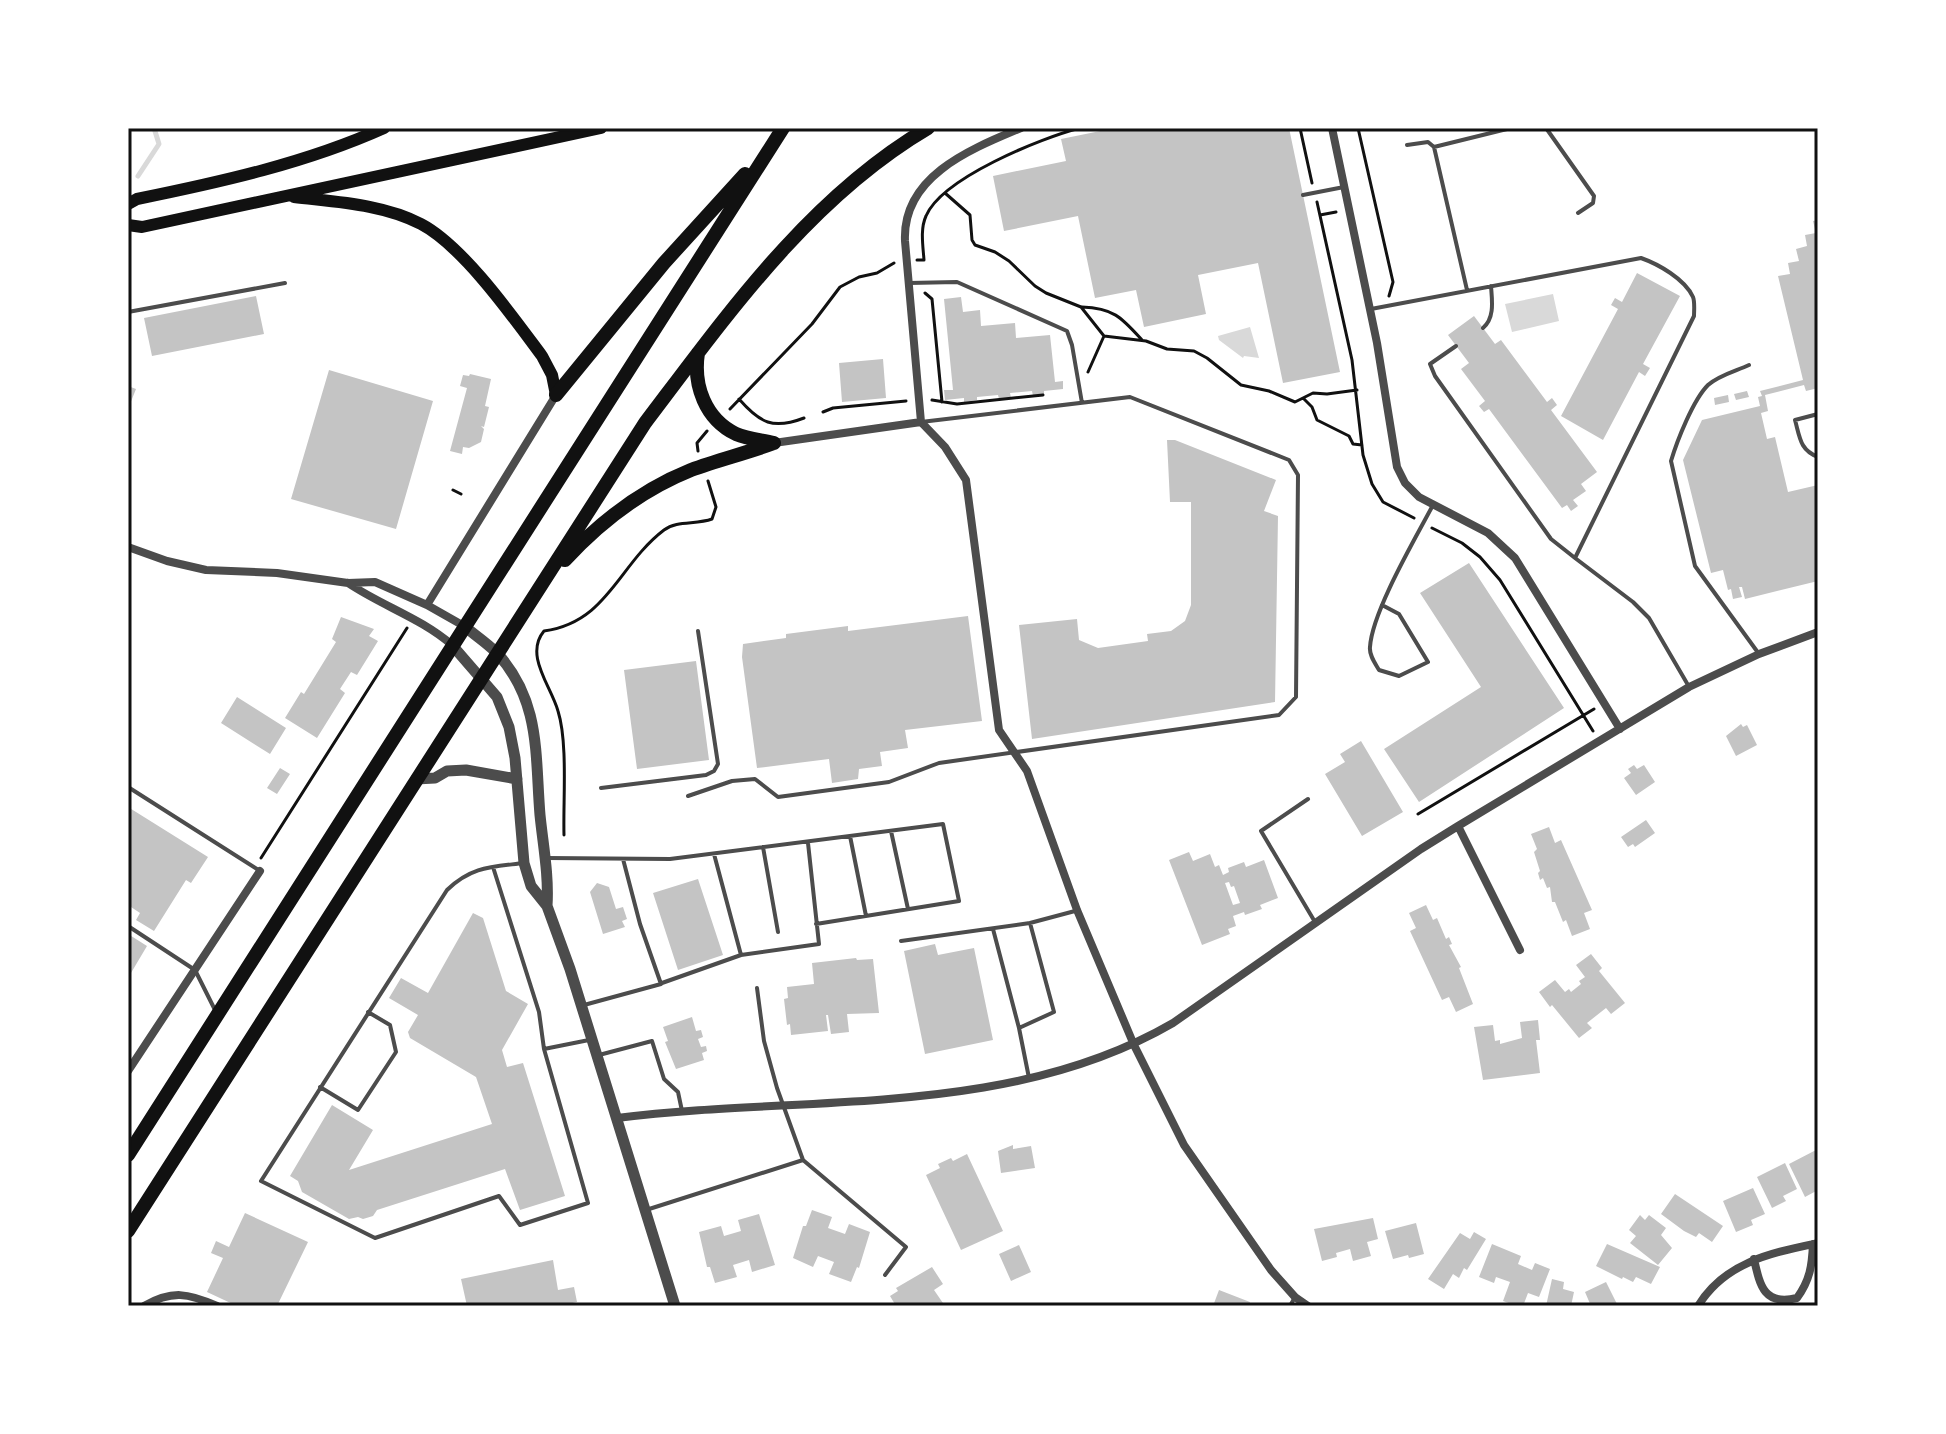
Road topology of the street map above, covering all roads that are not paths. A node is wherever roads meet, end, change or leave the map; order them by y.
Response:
1 (384, 128) edge
2 (601, 128) edge
3 (928, 128) edge
4 (1021, 128) edge
5 (1332, 128) edge
6 (1511, 128) edge
7 (1546, 128) edge
8 (779, 134) edge
9 (1407, 145) dead end
10 (1434, 147) junction
11 (1344, 187) junction
12 (1303, 195) dead end
13 (282, 196) junction
14 (128, 204) edge
15 (1578, 213) dead end
16 (128, 225) edge
17 (285, 283) dead end
18 (908, 283) junction
19 (1491, 286) junction
20 (1467, 290) junction
21 (1370, 309) junction
22 (128, 312) edge
23 (1483, 328) dead end
24 (1456, 346) dead end
25 (698, 353) junction
26 (1749, 365) dead end
27 (556, 395) junction
28 (1082, 403) junction
29 (1818, 414) edge
30 (921, 422) junction
31 (774, 443) junction
32 (1818, 457) edge
33 (1433, 505) junction
34 (128, 547) edge
35 (1575, 558) junction
36 (348, 583) junction
37 (540, 586) junction
38 (427, 605) junction
39 (1382, 605) junction
40 (464, 626) junction
41 (698, 631) dead end
42 (1818, 632) edge
43 (452, 645) junction
44 (497, 653) junction
45 (1759, 654) junction
46 (481, 677) junction
47 (1689, 687) junction
48 (1620, 729) junction
49 (1017, 753) junction
50 (416, 779) junction
51 (517, 779) junction
52 (128, 787) edge
53 (601, 788) dead end
54 (688, 796) dead end
55 (1308, 799) dead end
56 (1458, 826) junction
57 (891, 831) junction
58 (850, 836) junction
59 (808, 843) junction
60 (763, 847) junction
61 (714, 854) junction
62 (545, 858) junction
63 (623, 859) junction
64 (524, 863) junction
65 (493, 867) junction
66 (260, 871) joint
67 (547, 906) junction
68 (908, 909) junction
69 (1077, 910) junction
70 (866, 916) junction
71 (1030, 923) junction
72 (816, 924) junction
73 (1316, 924) junction
74 (128, 926) edge
75 (993, 929) junction
76 (778, 932) dead end
77 (901, 941) dead end
78 (1520, 950) dead end
79 (741, 955) junction
80 (195, 970) junction
81 (661, 984) junction
82 (757, 988) dead end
83 (581, 1006) junction
84 (368, 1012) junction
85 (218, 1016) junction
86 (1019, 1028) junction
87 (592, 1039) junction
88 (1134, 1045) junction
89 (544, 1049) junction
90 (598, 1055) junction
91 (128, 1071) edge
92 (1029, 1078) junction
93 (320, 1087) junction
94 (781, 1105) junction
95 (682, 1111) junction
96 (617, 1118) junction
97 (128, 1155) edge
98 (803, 1160) junction
99 (646, 1210) junction
100 (128, 1231) edge
101 (1816, 1243) edge
102 (1754, 1259) junction
103 (885, 1275) dead end
104 (1295, 1297) junction
105 (144, 1306) edge
106 (217, 1306) edge
107 (675, 1306) edge
108 (1290, 1306) edge
109 (1308, 1306) edge
110 (1698, 1306) edge

1 - 14 main road
2 - 13 main road
3 - 25 highway
4 - 18 street
5 - 11 street
6 - 10 lane
7 - 15 lane
8 - 27 highway
8 - 40 highway
9 - 10 lane
10 - 20 lane
11 - 12 lane
11 - 21 street
13 - 16 main road
13 - 27 main road
17 - 22 lane
18 - 28 lane
18 - 30 street
19 - 20 lane
19 - 23 lane
19 - 35 lane
20 - 21 lane
21 - 33 street
24 - 35 lane
25 - 31 highway
25 - 37 highway
26 - 45 lane
27 - 38 street
28 - 30 lane
28 - 49 lane
29 - 32 lane
30 - 31 street
30 - 49 street
31 - 37 highway
33 - 39 lane
33 - 48 street
34 - 36 street
35 - 47 lane
36 - 38 street
36 - 43 street
37 - 44 highway
38 - 40 street
39 - 39 lane
40 - 43 highway
40 - 44 street
41 - 53 lane
42 - 45 street
43 - 46 street
43 - 85 highway
44 - 46 highway
44 - 62 street
45 - 47 street
46 - 50 highway
46 - 51 street
47 - 48 street
48 - 56 street
49 - 54 lane
49 - 69 street
50 - 51 street
50 - 100 highway
51 - 64 street
52 - 66 lane
55 - 73 lane
56 - 73 street
56 - 78 street
57 - 58 lane
57 - 68 lane
57 - 68 lane
58 - 59 lane
58 - 70 lane
59 - 60 lane
59 - 72 lane
60 - 61 lane
60 - 76 lane
61 - 63 lane
61 - 79 lane
62 - 63 lane
62 - 67 street
63 - 81 lane
64 - 65 lane
64 - 67 street
65 - 84 lane
65 - 89 lane
66 - 80 street
67 - 83 street
68 - 70 lane
69 - 71 lane
69 - 88 street
70 - 72 lane
71 - 75 lane
71 - 86 lane
72 - 79 lane
73 - 88 street
74 - 80 lane
75 - 77 lane
75 - 86 lane
79 - 81 lane
80 - 85 lane
80 - 91 street
81 - 83 lane
82 - 94 lane
83 - 87 street
84 - 93 lane
84 - 93 lane
85 - 97 highway
86 - 92 lane
87 - 89 lane
87 - 90 street
88 - 92 street
88 - 104 street
89 - 93 lane
90 - 95 lane
90 - 96 street
92 - 94 street
94 - 95 street
94 - 98 lane
95 - 96 street
96 - 99 street
98 - 99 lane
98 - 103 lane
99 - 107 street
101 - 102 street
101 - 102 street
102 - 110 street
104 - 108 lane
104 - 109 street
105 - 106 street

